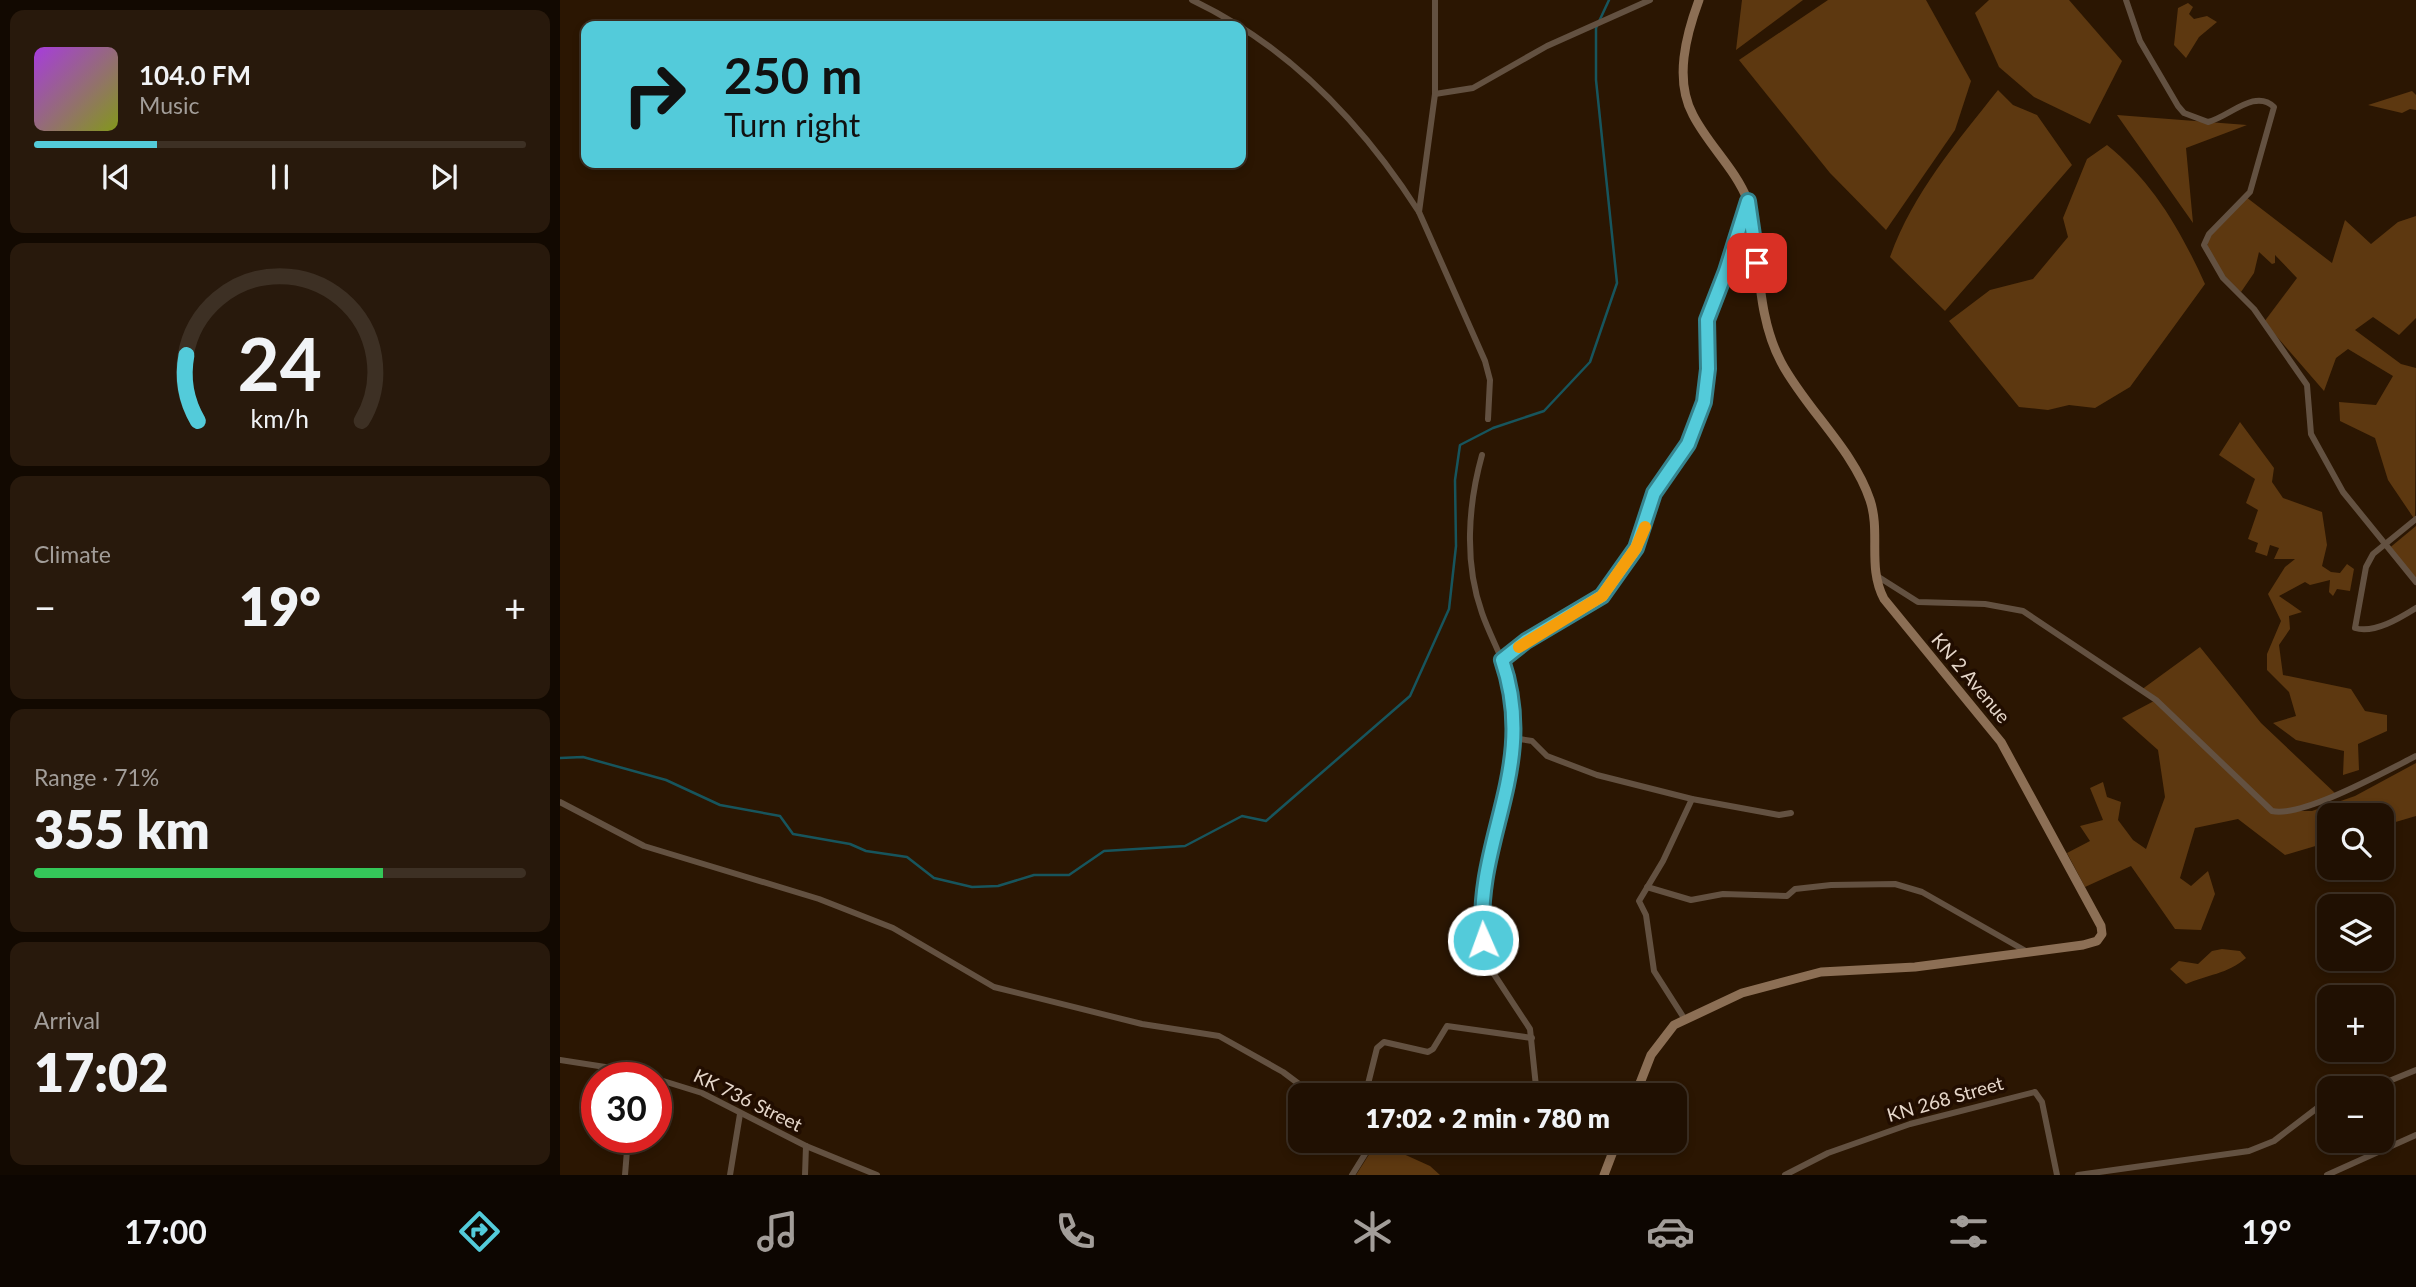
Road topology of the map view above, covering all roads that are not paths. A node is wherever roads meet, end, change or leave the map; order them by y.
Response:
1 (1192, 0) edge
2 (1215, 0) edge
3 (1435, 0) edge
4 (1650, 0) edge
5 (1699, 0) edge
6 (2126, 0) edge
7 (1209, 8) junction
8 (1234, 21) edge
9 (1246, 28) edge
10 (1435, 94) junction
11 (1748, 201) junction
12 (1419, 212) junction
13 (1488, 419) dead end
14 (1482, 455) dead end
15 (2416, 519) edge
16 (2383, 545) junction
17 (1874, 575) junction
18 (2416, 582) edge
19 (2416, 608) edge
20 (1502, 660) junction
21 (1513, 738) junction
22 (2416, 756) edge
23 (1692, 799) junction
24 (560, 802) edge
25 (1791, 813) dead end
26 (1647, 887) junction
27 (2024, 950) junction
28 (1684, 1018) junction
29 (1532, 1038) junction
30 (560, 1060) edge
31 (581, 1064) edge
32 (2416, 1070) edge
33 (2394, 1079) edge
34 (1298, 1083) edge
35 (1368, 1083) edge
36 (1536, 1083) edge
37 (1641, 1083) edge
38 (672, 1085) edge
39 (2317, 1108) edge
40 (740, 1114) junction
41 (2416, 1135) edge
42 (806, 1146) junction
43 (627, 1153) edge
44 (1366, 1153) edge
45 (1612, 1153) edge
46 (2098, 1173) edge
47 (625, 1175) edge
48 (730, 1175) edge
49 (805, 1175) edge
50 (877, 1175) edge
51 (1352, 1175) edge
52 (1604, 1175) edge
53 (1785, 1175) edge
54 (2057, 1175) edge
55 (2078, 1175) edge
56 (2327, 1175) edge

1 - 7 street
2 - 7 street
3 - 10 street
4 - 10 street
5 - 11 main road, KN 2 Avenue
6 - 16 street
7 - 8 street
9 - 12 street
10 - 12 street
11 - 17 main road, KN 2 Avenue
11 - 20 street
12 - 13 street
14 - 20 street
15 - 16 street
16 - 18 street
16 - 19 street
17 - 22 street
17 - 27 main road, KN 2 Avenue
20 - 21 street
21 - 23 street
21 - 29 street
23 - 25 street
23 - 26 street
24 - 34 street
26 - 27 street
26 - 28 street
27 - 28 main road, KN 2 Avenue
28 - 37 main road, KN 2 Avenue
29 - 35 street
29 - 36 street
30 - 31 street, KK 736 Street
32 - 33 street
38 - 40 street, KK 736 Street
39 - 46 street
40 - 42 street, KK 736 Street
40 - 48 street
41 - 56 street
42 - 49 street
42 - 50 street, KK 736 Street
43 - 47 street
44 - 51 street
45 - 52 main road
46 - 55 street
53 - 54 street, KN 268 Street

